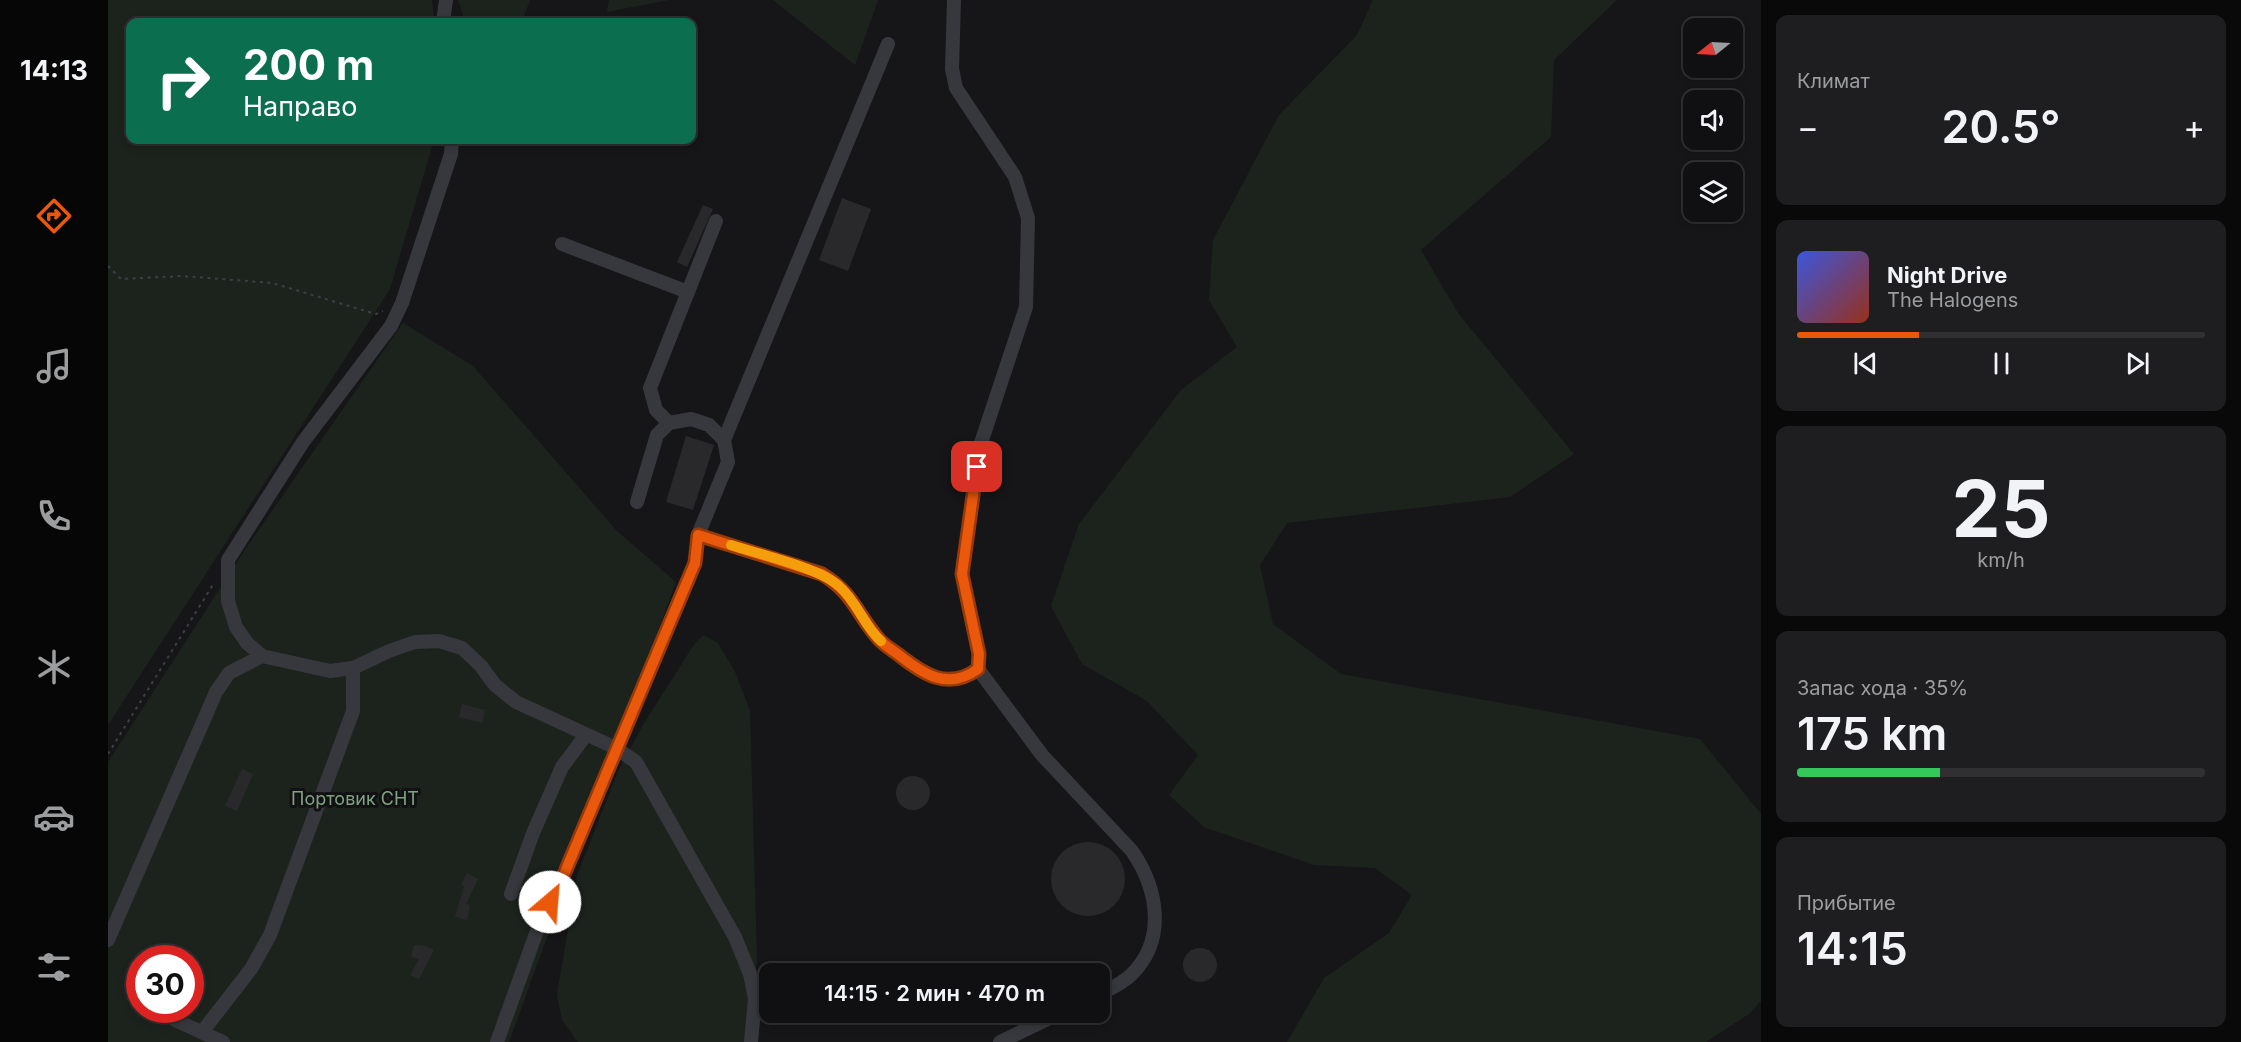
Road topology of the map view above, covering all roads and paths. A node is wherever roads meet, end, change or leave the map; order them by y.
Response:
1 (446, 0) edge
2 (954, 0) edge
3 (444, 18) edge
4 (888, 44) dead end
5 (452, 144) edge
6 (716, 221) dead end
7 (562, 244) dead end
8 (108, 266) edge
9 (688, 291) junction
10 (402, 303) junction
11 (669, 423) junction
12 (724, 440) junction
13 (637, 502) dead end
14 (698, 535) junction
15 (216, 580) dead end
16 (262, 656) junction
17 (354, 668) junction
18 (978, 669) junction
19 (586, 735) junction
20 (616, 748) junction
21 (108, 754) edge
22 (511, 894) dead end
23 (108, 940) edge
24 (1110, 988) edge
25 (182, 1023) edge
26 (1039, 1023) edge
27 (202, 1032) junction
28 (223, 1042) edge
29 (496, 1042) edge
30 (752, 1042) edge
31 (1000, 1042) edge

1 - 3 street
2 - 18 street
4 - 12 street
5 - 10 street
6 - 9 street
7 - 9 street
8 - 10 path
9 - 11 street
10 - 16 street
11 - 12 street
11 - 13 street
12 - 14 street
14 - 18 street
14 - 20 street
15 - 21 path
16 - 17 street
16 - 23 street
17 - 19 street
17 - 27 street
18 - 24 street
19 - 20 street
19 - 22 street
20 - 29 street
20 - 30 street
25 - 27 street
26 - 31 street
27 - 28 street

